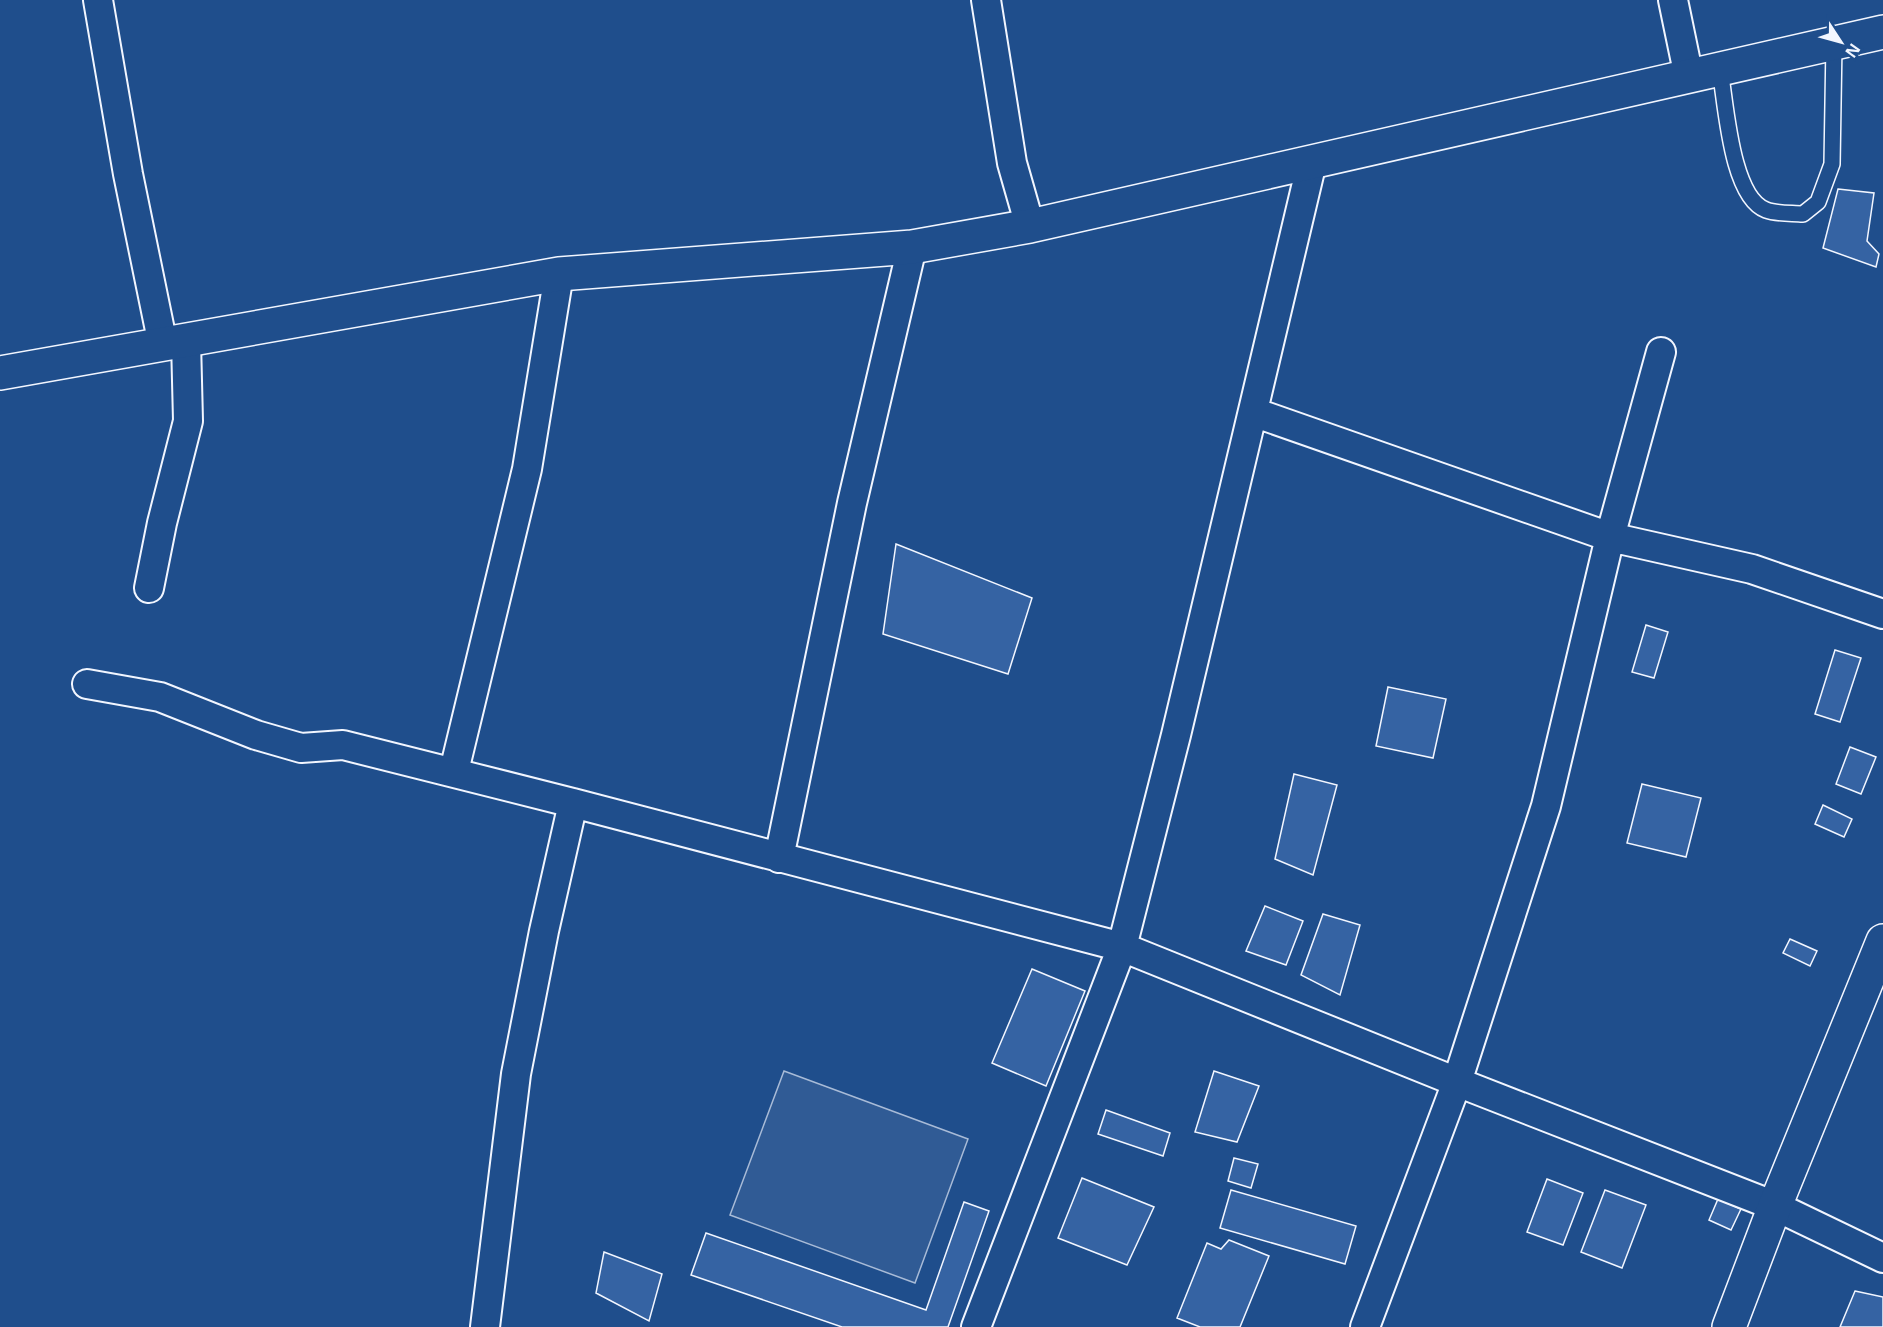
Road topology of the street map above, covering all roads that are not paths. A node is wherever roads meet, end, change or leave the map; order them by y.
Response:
1 (98, 0) edge
2 (986, 0) edge
3 (1673, 0) edge
4 (1883, 32) edge
5 (1834, 43) junction
6 (1705, 74) junction
7 (1312, 162) junction
8 (1030, 226) junction
9 (912, 247) junction
10 (559, 274) junction
11 (174, 343) junction
12 (1661, 352) dead end
13 (0, 373) edge
14 (1253, 412) junction
15 (1610, 537) junction
16 (149, 588) dead end
17 (1883, 614) edge
18 (87, 684) dead end
19 (454, 771) junction
20 (573, 803) junction
21 (779, 858) junction
22 (1882, 945) edge
23 (1122, 947) junction
24 (1456, 1082) junction
25 (1775, 1206) junction
26 (1883, 1258) edge
27 (485, 1327) edge
28 (976, 1327) edge
29 (1365, 1327) edge
30 (1730, 1327) edge

1 - 11 street
2 - 8 street
3 - 6 street
4 - 5 street
5 - 6 street
5 - 6 lane
6 - 7 street
7 - 8 street
7 - 14 street
8 - 9 street
9 - 10 street
9 - 21 street
10 - 11 street
10 - 19 street
11 - 13 street
11 - 16 street
12 - 15 street
14 - 15 street
14 - 23 street
15 - 17 street
15 - 24 street
18 - 19 street
19 - 20 street
20 - 21 street
20 - 27 street
21 - 23 street
22 - 25 street
23 - 24 street
23 - 28 street
24 - 25 street
24 - 29 street
25 - 26 street
25 - 30 street

